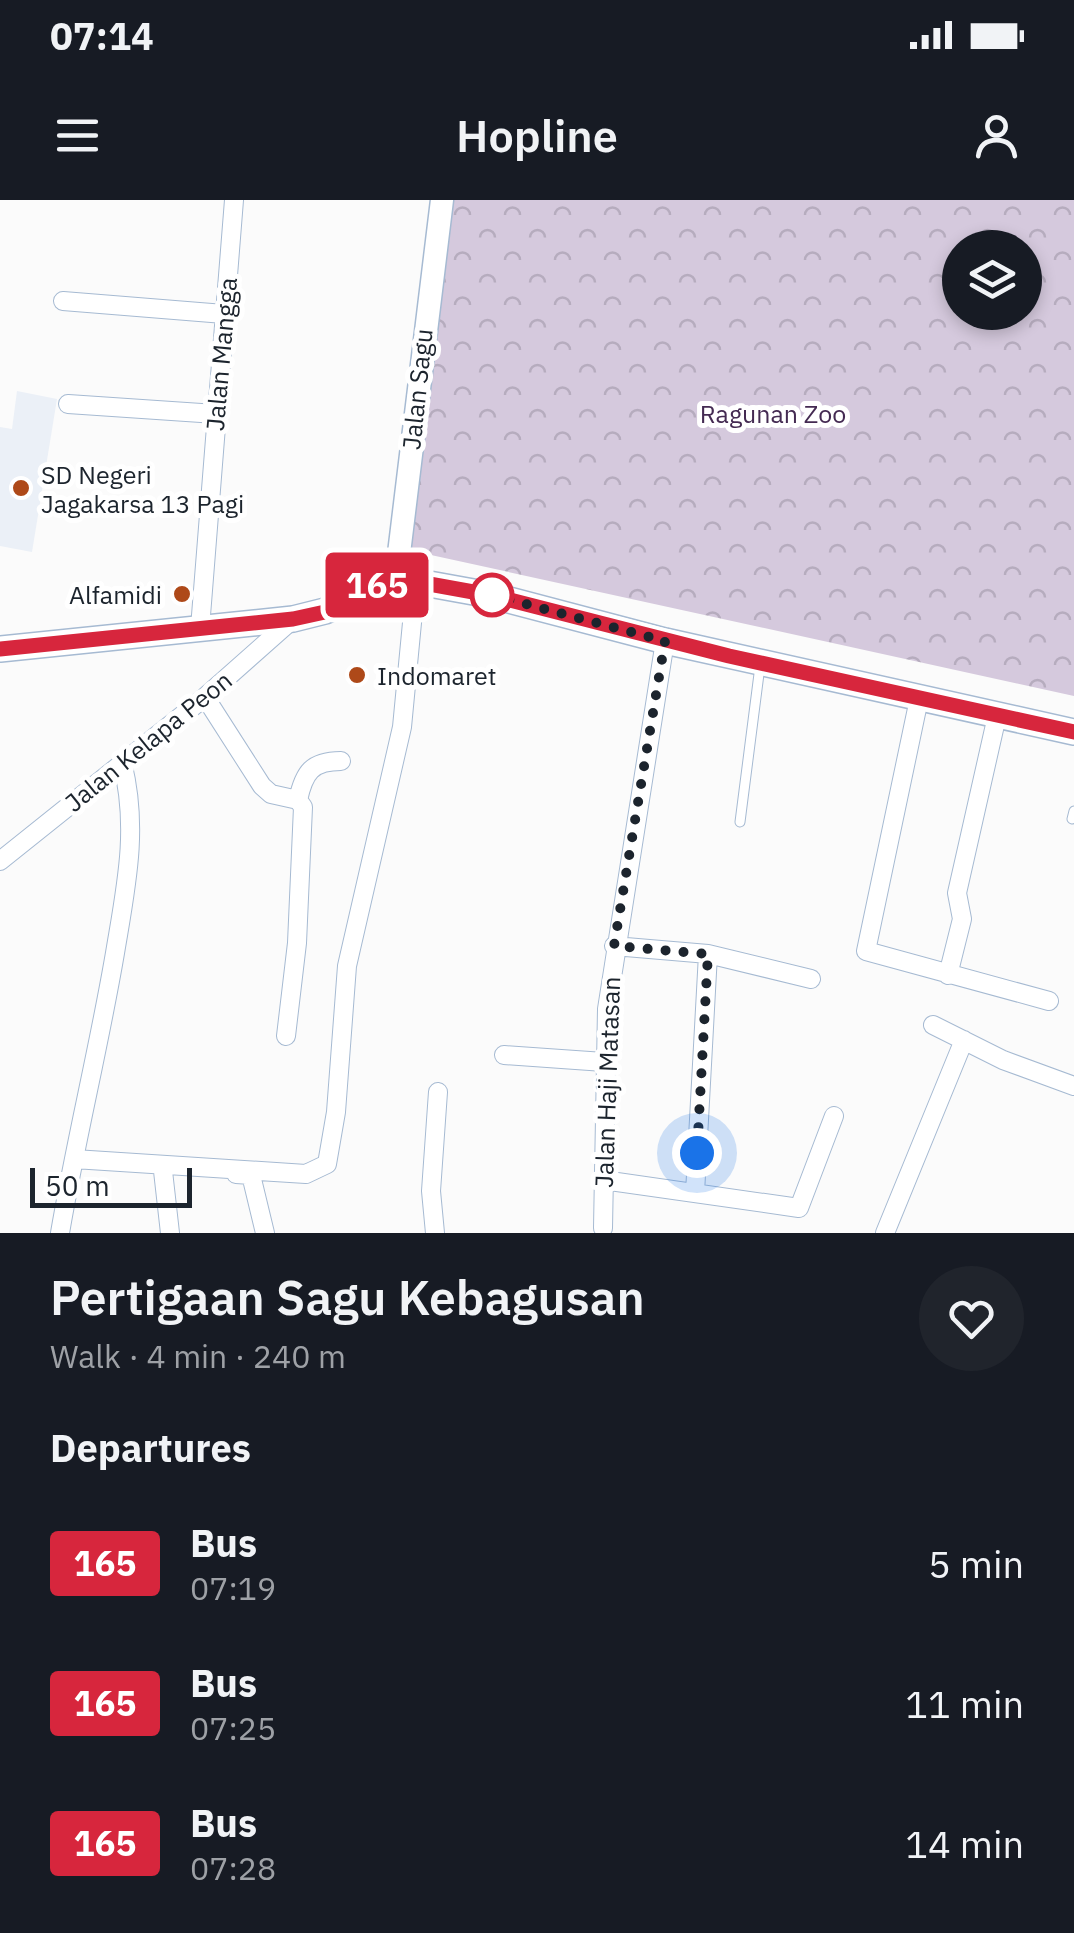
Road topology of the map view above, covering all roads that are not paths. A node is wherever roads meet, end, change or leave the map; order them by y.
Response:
1 (234, 200) edge
2 (442, 200) edge
3 (62, 301) dead end
4 (224, 314) junction
5 (68, 404) dead end
6 (216, 414) junction
7 (406, 580) junction
8 (293, 619) junction
9 (200, 628) junction
10 (665, 641) junction
11 (0, 649) edge
12 (760, 663) junction
13 (206, 697) junction
14 (920, 700) junction
15 (996, 716) junction
16 (1074, 732) edge
17 (341, 761) dead end
18 (122, 762) junction
19 (298, 800) junction
20 (740, 822) dead end
21 (0, 860) edge
22 (614, 946) junction
23 (708, 954) junction
24 (948, 975) junction
25 (811, 979) dead end
26 (1049, 1000) dead end
27 (933, 1025) dead end
28 (286, 1036) dead end
29 (964, 1040) junction
30 (504, 1055) dead end
31 (604, 1062) junction
32 (1074, 1086) edge
33 (438, 1092) dead end
34 (834, 1116) dead end
35 (73, 1163) junction
36 (162, 1171) junction
37 (602, 1180) junction
38 (695, 1193) junction
39 (603, 1228) dead end
40 (60, 1233) edge
41 (170, 1233) edge
42 (265, 1233) edge
43 (435, 1233) edge
44 (884, 1233) edge

1 - 4 street, Jalan Mangga
2 - 7 street, Jalan Sagu
3 - 4 street
4 - 6 street, Jalan Mangga
5 - 6 street
6 - 9 street, Jalan Mangga
7 - 8 main road
7 - 10 main road
7 - 35 street
8 - 9 main road
8 - 13 street, Jalan Kelapa Peon
9 - 11 main road
10 - 12 main road
10 - 22 street, Jalan Haji Matasan
12 - 14 main road
12 - 20 lane
13 - 18 street, Jalan Kelapa Peon
13 - 19 street
14 - 15 main road
14 - 24 street
15 - 16 main road
15 - 24 street
17 - 19 street
18 - 21 street, Jalan Kelapa Peon
18 - 35 street
19 - 28 street
22 - 23 street
22 - 31 street, Jalan Haji Matasan
23 - 25 street
23 - 38 street
24 - 26 street
27 - 29 street
29 - 32 street
29 - 44 street
30 - 31 street
31 - 37 street, Jalan Haji Matasan
33 - 43 street
34 - 38 street
35 - 36 street
35 - 40 street
36 - 41 street
36 - 42 street
37 - 38 street
37 - 39 street, Jalan Haji Matasan

